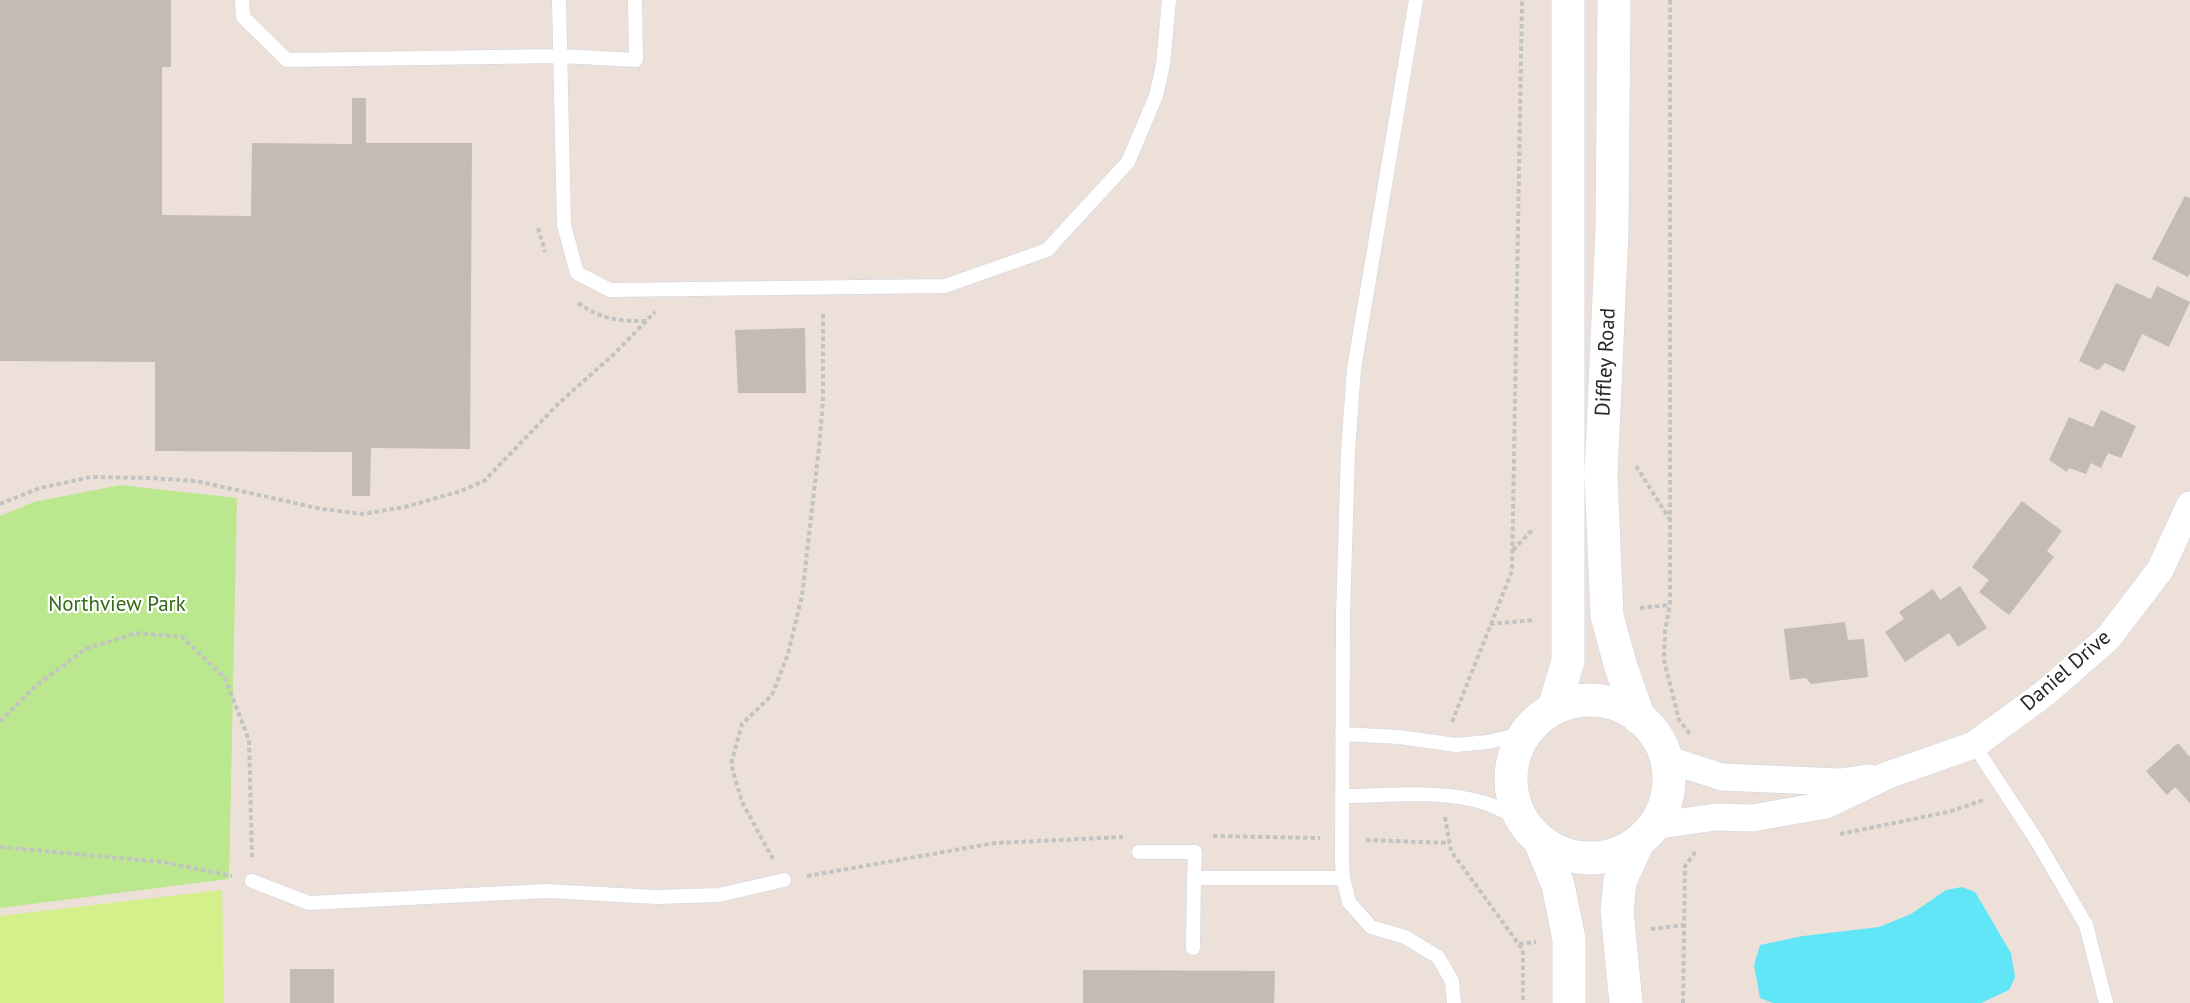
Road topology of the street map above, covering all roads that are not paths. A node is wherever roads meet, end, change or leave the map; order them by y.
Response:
1 (242, 0) edge
2 (559, 0) edge
3 (635, 0) edge
4 (1168, 0) edge
5 (1416, 0) edge
6 (1568, 0) edge
7 (1614, 0) edge
8 (561, 56) junction
9 (2190, 505) edge
10 (1554, 708) junction
11 (1640, 718) junction
12 (1526, 733) junction
13 (1342, 734) junction
14 (1974, 745) junction
15 (1666, 759) junction
16 (1888, 775) junction
17 (1342, 796) junction
18 (1531, 831) junction
19 (1645, 834) junction
20 (1139, 852) road end
21 (1194, 878) junction
22 (1343, 878) junction
23 (784, 880) road end
24 (252, 881) road end
25 (1193, 948) dead end
26 (1454, 1003) edge
27 (1569, 1003) edge
28 (1626, 1003) edge
29 (2106, 1003) edge

1 - 8 lane
2 - 8 lane
3 - 8 lane
4 - 8 lane
5 - 13 lane
6 - 10 main road, Diffley Road
7 - 11 main road, Diffley Road
9 - 14 street, Daniel Drive
10 - 11 main road
10 - 12 main road
11 - 15 main road
12 - 13 lane
12 - 18 main road
13 - 17 lane
14 - 16 street, Daniel Drive
14 - 29 lane
15 - 16 street, Daniel Drive
15 - 19 main road
16 - 19 street, Daniel Drive
17 - 18 lane
17 - 22 lane
18 - 19 main road
18 - 27 main road
19 - 28 main road
20 - 21 lane
21 - 22 lane
21 - 25 lane
22 - 26 lane
23 - 24 lane

